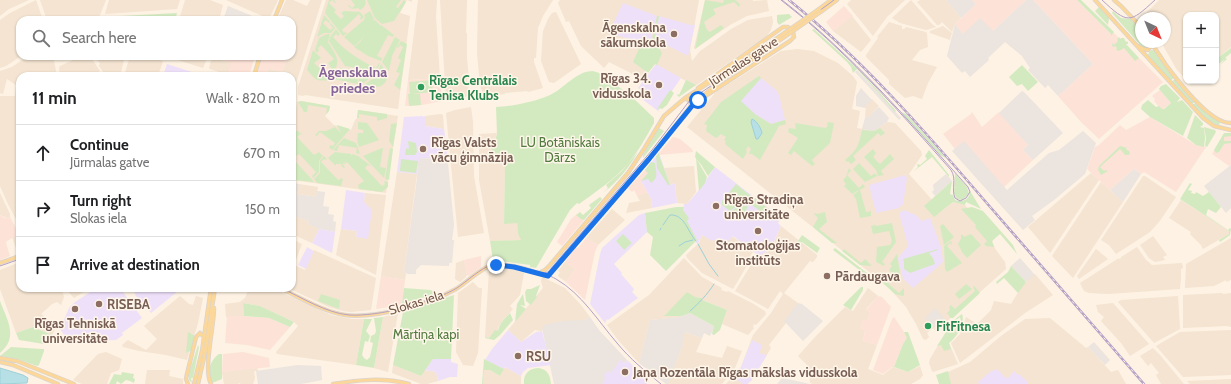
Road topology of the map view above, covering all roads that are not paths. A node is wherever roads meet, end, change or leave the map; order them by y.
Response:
1 (282, 0) edge
2 (831, 0) edge
3 (837, 0) edge
4 (1114, 0) edge
5 (1097, 1) edge
6 (820, 10) junction
7 (276, 16) edge
8 (1135, 21) edge
9 (1135, 43) edge
10 (1139, 48) edge
11 (1154, 48) edge
12 (755, 55) junction
13 (259, 60) edge
14 (255, 72) edge
15 (694, 93) junction
16 (685, 98) junction
17 (696, 101) junction
18 (692, 106) junction
19 (1231, 123) edge
20 (1231, 130) edge
21 (644, 149) junction
22 (648, 160) junction
23 (16, 257) edge
24 (0, 263) edge
25 (539, 273) junction
26 (548, 276) joint
27 (210, 292) edge
28 (215, 292) edge
29 (289, 292) edge
30 (214, 302) junction
31 (204, 337) junction
32 (0, 358) edge
33 (0, 362) edge
34 (198, 378) junction
35 (58, 384) edge
36 (74, 384) edge
37 (188, 384) edge
38 (194, 384) edge
39 (198, 384) edge
40 (211, 384) edge
41 (333, 384) edge
42 (409, 384) edge

1 - 7 main road
2 - 6 main road, Jūrmalas gatve
3 - 6 main road, Jūrmalas gatve
4 - 8 main road
5 - 9 main road
6 - 12 main road, Jūrmalas gatve, bridge
10 - 20 main road
11 - 19 main road
12 - 15 main road, Jūrmalas gatve
12 - 17 main road, Jūrmalas gatve
13 - 14 main road
15 - 16 main road, Jūrmalas gatve
15 - 17 main road
16 - 18 main road
16 - 21 main road, Jūrmalas gatve
17 - 18 main road, Jūrmalas gatve
18 - 22 main road, Jūrmalas gatve
21 - 22 main road
21 - 25 main road, Jūrmalas gatve
22 - 26 main road, Jūrmalas gatve
23 - 24 main road
25 - 26 main road, Slokas iela
25 - 29 main road, Slokas iela
27 - 31 main road
28 - 30 main road
30 - 34 main road
30 - 40 main road
31 - 34 main road
31 - 37 main road
32 - 36 main road
33 - 35 main road
34 - 38 main road
34 - 39 main road
41 - 42 main road

